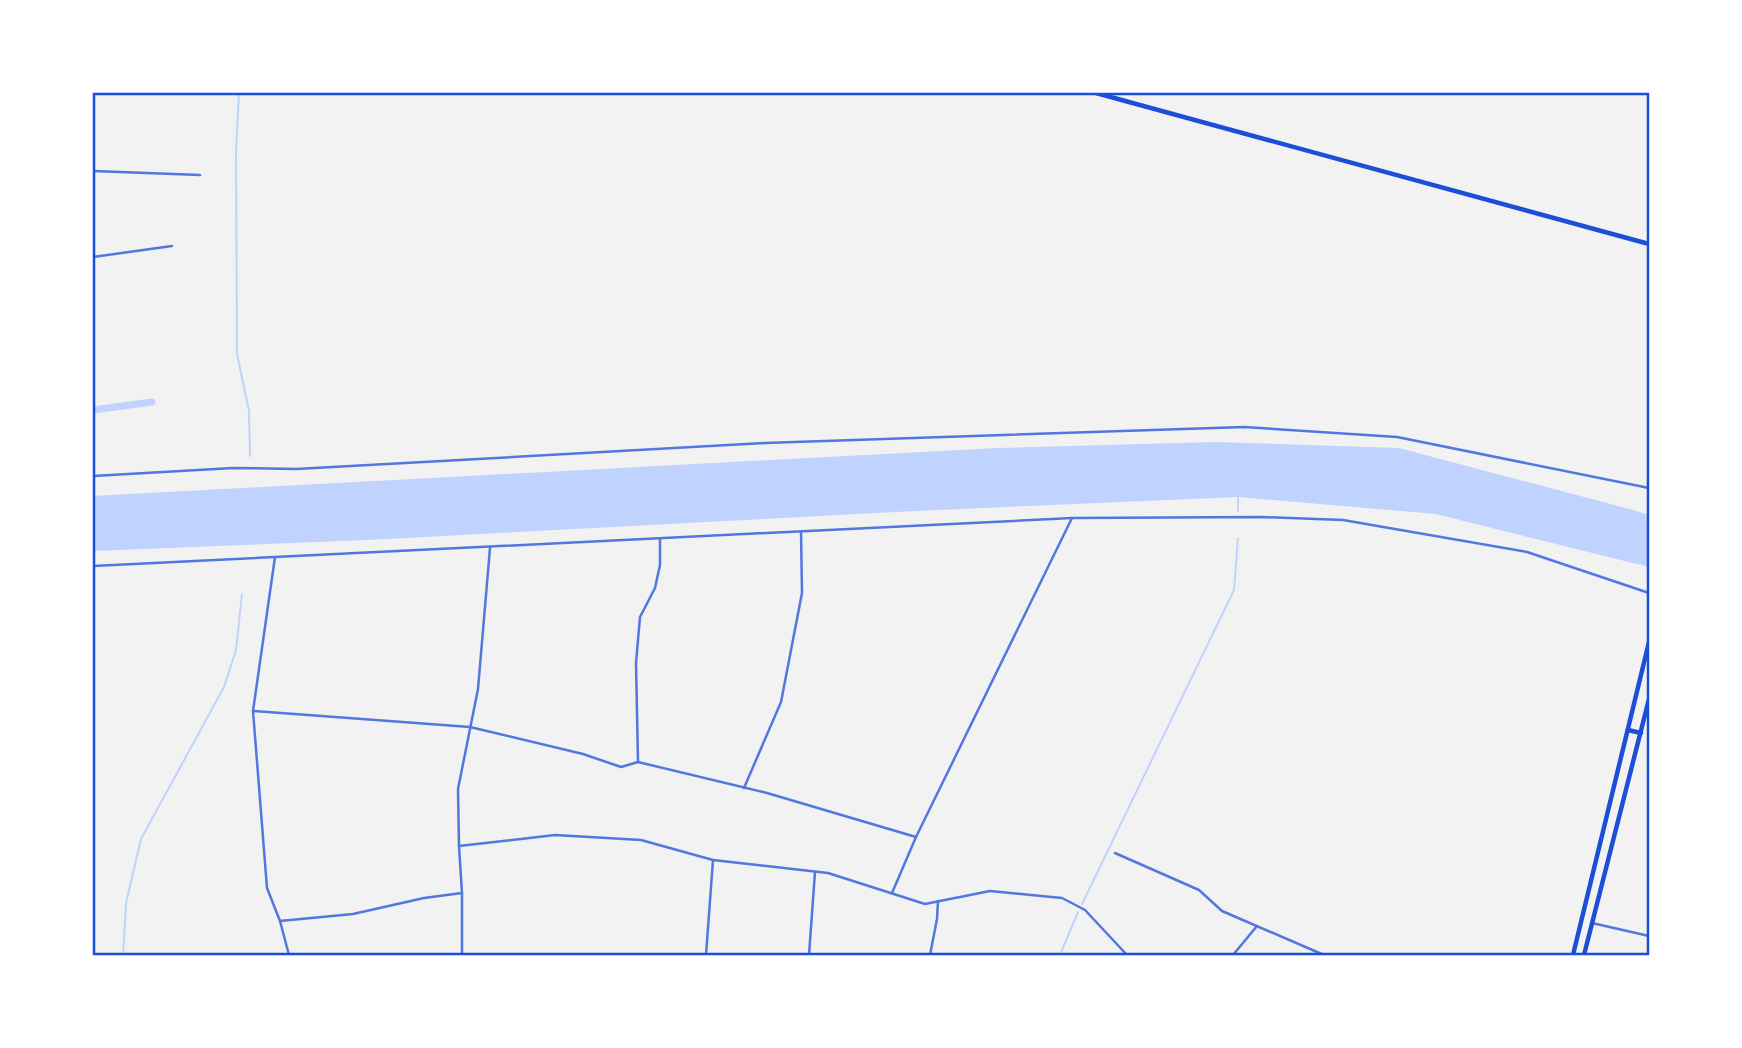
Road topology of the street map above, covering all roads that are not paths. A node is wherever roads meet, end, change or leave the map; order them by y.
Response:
1 (1096, 93) edge
2 (93, 171) edge
3 (200, 175) dead end
4 (1649, 244) edge
5 (172, 246) dead end
6 (93, 257) edge
7 (93, 476) edge
8 (1649, 488) edge
9 (1072, 518) junction
10 (801, 532) junction
11 (660, 539) junction
12 (490, 547) junction
13 (275, 557) junction
14 (93, 566) edge
15 (1649, 593) edge
16 (1649, 642) edge
17 (1649, 699) edge
18 (253, 711) junction
19 (470, 727) junction
20 (1628, 730) junction
21 (1641, 733) junction
22 (638, 762) junction
23 (744, 788) junction
24 (916, 836) junction
25 (459, 846) junction
26 (1115, 853) dead end
27 (713, 860) junction
28 (815, 872) junction
29 (462, 893) junction
30 (892, 893) junction
31 (938, 901) junction
32 (280, 921) junction
33 (1592, 923) junction
34 (1257, 926) junction
35 (1649, 936) edge
36 (289, 955) edge
37 (462, 955) edge
38 (706, 955) edge
39 (809, 955) edge
40 (930, 955) edge
41 (1126, 955) edge
42 (1233, 955) edge
43 (1324, 955) edge
44 (1573, 955) edge
45 (1584, 955) edge

1 - 4 main road
2 - 3 street
5 - 6 street
7 - 8 street
9 - 10 street
9 - 15 street
9 - 24 street
10 - 11 street
10 - 23 street
11 - 12 street
11 - 22 street
12 - 13 street
12 - 19 street
13 - 14 street
13 - 18 street
16 - 20 main road
17 - 21 main road
18 - 19 street
18 - 32 street
19 - 22 street
19 - 25 street
20 - 21 main road
20 - 44 main road
21 - 33 main road
22 - 23 street
23 - 24 street
24 - 30 street
25 - 27 street
25 - 29 street
26 - 34 street
27 - 28 street
27 - 38 street
28 - 30 street
28 - 39 street
29 - 32 street
29 - 37 street
30 - 31 street
31 - 40 street
31 - 41 street
32 - 36 street
33 - 35 street
33 - 45 main road
34 - 42 street
34 - 43 street

